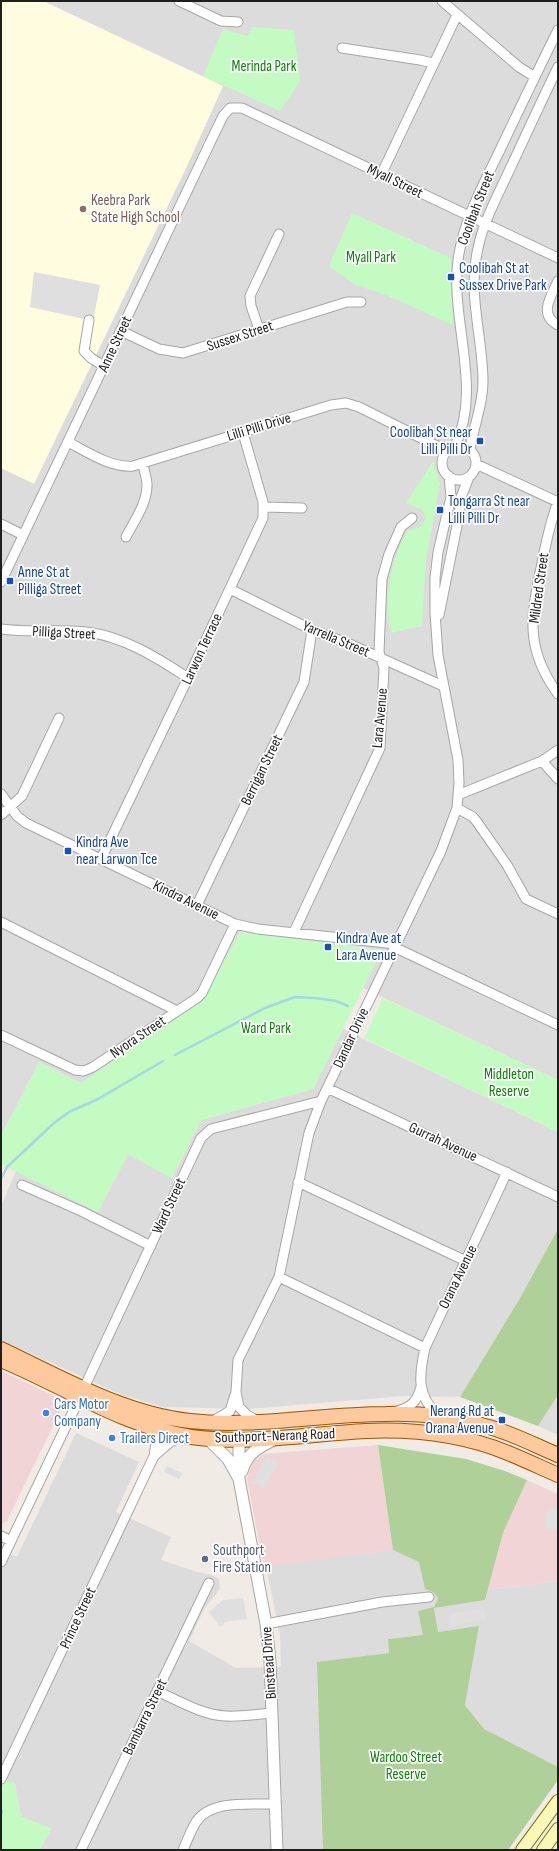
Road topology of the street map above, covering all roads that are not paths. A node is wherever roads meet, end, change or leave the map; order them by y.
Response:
1 (179, 1) edge
2 (442, 1) edge
3 (457, 15) junction
4 (238, 22) dead end
5 (558, 30) edge
6 (342, 48) dead end
7 (433, 64) junction
8 (558, 68) edge
9 (535, 77) junction
10 (232, 107) joint
11 (381, 175) junction
12 (469, 216) junction
13 (485, 224) junction
14 (279, 234) dead end
15 (558, 258) edge
16 (558, 281) edge
17 (360, 302) dead end
18 (89, 320) dead end
19 (558, 325) edge
20 (258, 329) junction
21 (121, 331) junction
22 (104, 366) junction
23 (242, 433) junction
24 (68, 442) junction
25 (451, 448) junction
26 (470, 450) junction
27 (143, 464) junction
28 (476, 464) junction
29 (449, 476) junction
30 (469, 477) junction
31 (558, 502) edge
32 (264, 507) junction
33 (302, 508) dead end
34 (412, 518) dead end
35 (1, 524) edge
36 (23, 535) junction
37 (126, 537) dead end
38 (1, 582) edge
39 (230, 589) junction
40 (436, 622) junction
41 (1, 629) edge
42 (312, 630) junction
43 (381, 658) junction
44 (188, 678) junction
45 (444, 686) junction
46 (558, 694) edge
47 (59, 718) dead end
48 (558, 750) edge
49 (542, 761) junction
50 (558, 779) edge
51 (1, 794) edge
52 (458, 795) junction
53 (10, 807) junction
54 (457, 808) junction
55 (1, 815) edge
56 (101, 859) junction
57 (197, 905) junction
58 (558, 914) edge
59 (1, 922) edge
60 (235, 924) junction
61 (294, 932) junction
62 (395, 945) junction
63 (178, 1011) junction
64 (558, 1024) edge
65 (1, 1035) edge
66 (327, 1088) junction
67 (321, 1101) junction
68 (507, 1172) junction
69 (298, 1182) junction
70 (22, 1185) dead end
71 (558, 1197) edge
72 (151, 1246) junction
73 (466, 1261) junction
74 (279, 1277) junction
75 (425, 1348) junction
76 (1, 1349) edge
77 (1, 1360) edge
78 (421, 1386) junction
79 (82, 1392) junction
80 (236, 1392) junction
81 (387, 1414) junction
82 (440, 1418) junction
83 (261, 1422) junction
84 (214, 1423) junction
85 (152, 1427) junction
86 (183, 1435) junction
87 (278, 1438) junction
88 (208, 1439) junction
89 (239, 1440) junction
90 (558, 1455) edge
91 (154, 1456) junction
92 (558, 1475) edge
93 (239, 1479) junction
94 (1, 1536) edge
95 (11, 1541) junction
96 (1, 1562) edge
97 (208, 1583) dead end
98 (429, 1597) dead end
99 (266, 1624) junction
100 (157, 1691) junction
101 (272, 1712) junction
102 (1, 1780) edge
103 (558, 1801) edge
104 (275, 1804) junction
105 (558, 1829) edge
106 (81, 1850) edge
107 (183, 1850) edge
108 (277, 1850) edge
109 (522, 1850) edge
110 (543, 1850) edge

1 - 4 street
2 - 3 street
3 - 7 street
3 - 9 street
5 - 9 street, Coolibah Street
6 - 7 street
7 - 11 street
8 - 13 street, Coolibah Street
9 - 12 street, Coolibah Street
10 - 11 street, Myall Street
10 - 21 street, Anne Street
11 - 12 street, Myall Street
12 - 13 street, Myall Street
12 - 25 street, Coolibah Street
13 - 15 street, Myall Street
13 - 26 street, Coolibah Street
14 - 20 street
16 - 19 street
17 - 20 street, Sussex Street
18 - 22 street
20 - 21 street, Sussex Street
21 - 22 street, Anne Street
22 - 24 street, Anne Street
23 - 25 street, Lilli Pilli Drive
23 - 27 street, Lilli Pilli Drive
23 - 32 street
24 - 27 street, Lilli Pilli Drive
24 - 36 street, Anne Street
25 - 26 street
25 - 29 street
26 - 28 street
27 - 37 street
28 - 30 street
28 - 31 street
29 - 30 street
29 - 40 street
30 - 40 street
31 - 46 street, Mildred Street
32 - 33 street
32 - 39 street, Larwon Terrace
34 - 43 street, Lara Avenue
35 - 36 street
36 - 38 street, Anne Street
39 - 42 street, Yarrella Street
39 - 44 street, Larwon Terrace
40 - 45 street, Dandar Drive
41 - 44 street, Pilliga Street
42 - 43 street, Yarrella Street
42 - 57 street, Berrigan Street
43 - 45 street, Yarrella Street
43 - 61 street, Lara Avenue
44 - 56 street, Larwon Terrace
45 - 52 street, Dandar Drive
47 - 53 street
48 - 49 street
49 - 50 street
49 - 52 street
51 - 53 street, Kindra Avenue
52 - 54 street, Dandar Drive
53 - 55 street
53 - 56 street, Kindra Avenue
54 - 58 street
54 - 62 street, Dandar Drive
56 - 57 street, Kindra Avenue
57 - 60 street, Kindra Avenue
59 - 63 street
60 - 61 street, Kindra Avenue
60 - 63 street, Nyora Street
61 - 62 street, Kindra Avenue
62 - 64 street, Kindra Avenue
62 - 66 street, Dandar Drive
63 - 65 street, Nyora Street
66 - 67 street, Dandar Drive
66 - 68 street, Gurrah Avenue
67 - 69 street, Dandar Drive
67 - 72 street, Ward Street
68 - 71 street, Gurrah Avenue
68 - 73 street, Orana Avenue
69 - 73 street
69 - 74 street, Dandar Drive
70 - 72 street
72 - 79 street, Ward Street
73 - 75 street, Orana Avenue
74 - 75 street
74 - 80 street, Dandar Drive
75 - 78 street, Orana Avenue
76 - 79 main road, Southport-Nerang Road
77 - 79 main road, Southport-Nerang Road
78 - 81 street, Orana Avenue
78 - 82 street, Orana Avenue
79 - 84 main road, Southport-Nerang Road
79 - 85 main road, Southport-Nerang Road
79 - 95 street, Ward Street
80 - 83 street, Dandar Drive
80 - 84 street, Dandar Drive
81 - 82 main road, Southport-Nerang Road
81 - 83 main road, Southport-Nerang Road
82 - 90 main road, Southport-Nerang Road
83 - 84 main road, Southport-Nerang Road
84 - 89 main road
85 - 86 main road, Southport-Nerang Road
85 - 91 street, Prince Street
86 - 88 main road, Southport-Nerang Road
86 - 91 street, Prince Street
87 - 89 main road, Southport-Nerang Road
87 - 92 main road, Southport-Nerang Road
87 - 93 street, Binstead Drive
88 - 89 main road, Southport-Nerang Road
88 - 93 street, Binstead Drive
89 - 93 street, Binstead Drive
91 - 102 street, Prince Street
93 - 99 street, Binstead Drive
94 - 95 street
95 - 96 street, Ward Street
97 - 100 street, Bambarra Street
98 - 99 street
99 - 101 street, Binstead Drive
100 - 101 street
100 - 106 street, Bambarra Street
101 - 104 street, Binstead Drive
103 - 109 main road
104 - 107 street
104 - 108 street, Binstead Drive
105 - 110 main road

